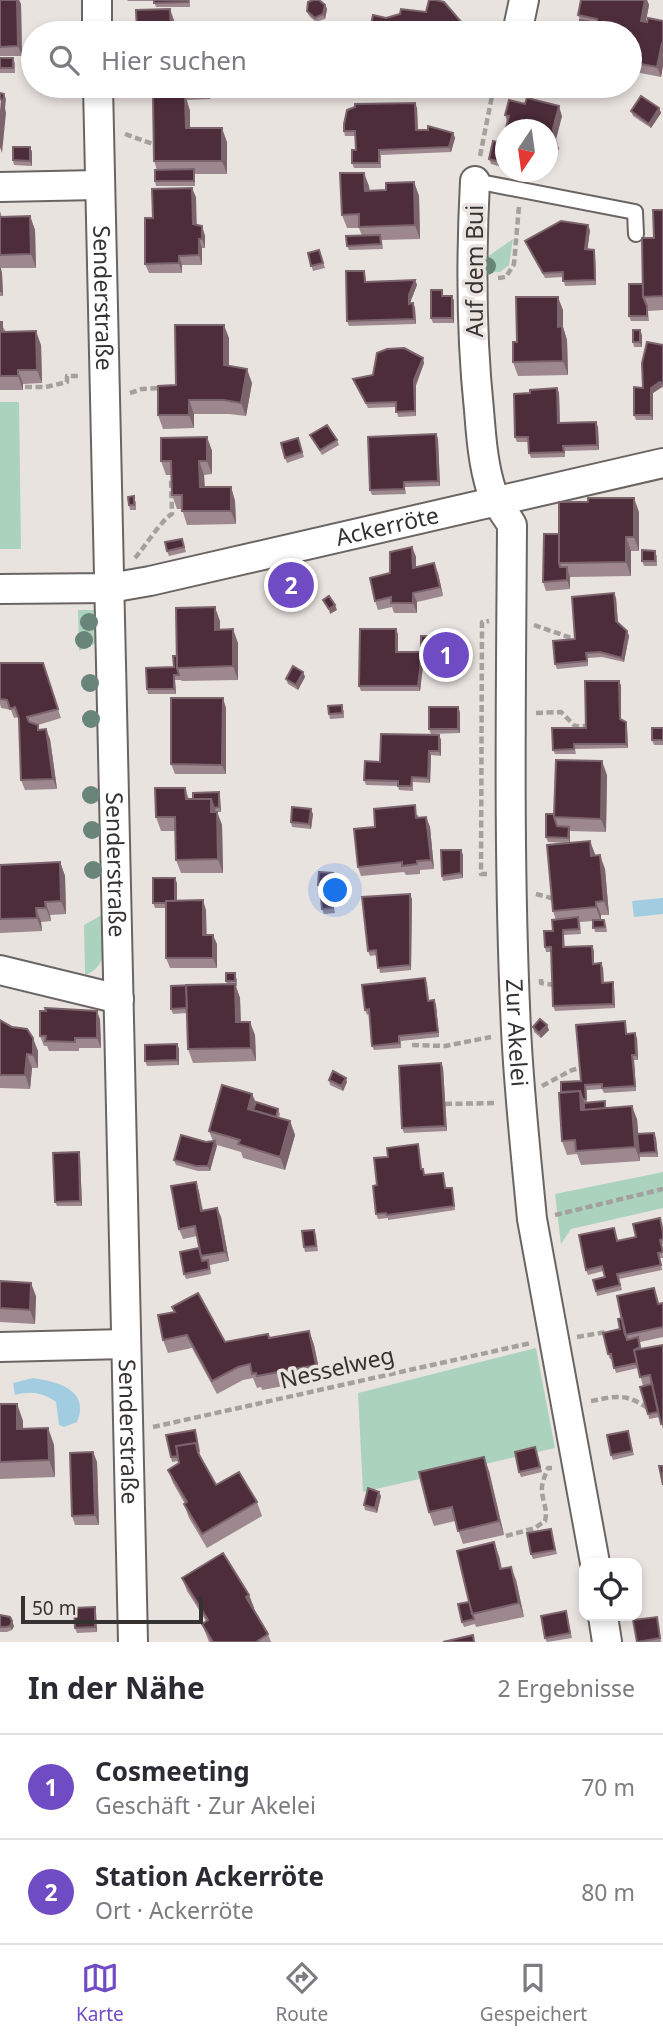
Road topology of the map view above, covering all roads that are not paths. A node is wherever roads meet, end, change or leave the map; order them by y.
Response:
1 (97, 0) edge
2 (524, 0) edge
3 (97, 21) edge
4 (520, 21) edge
5 (98, 98) edge
6 (478, 168) joint
7 (99, 185) junction
8 (0, 187) edge
9 (636, 234) dead end
10 (663, 464) edge
11 (496, 501) junction
12 (110, 588) junction
13 (0, 589) edge
14 (0, 970) edge
15 (119, 999) junction
16 (126, 1344) junction
17 (0, 1347) edge
18 (594, 1558) edge
19 (604, 1621) edge
20 (133, 1642) edge
21 (607, 1642) edge

1 - 3 street
2 - 4 street
5 - 7 street, Senderstraße
6 - 9 lane, Auf dem Bui
6 - 11 street, Auf dem Bui
7 - 8 street
7 - 12 street, Senderstraße
10 - 11 street, Ackerröte
11 - 12 street, Ackerröte
11 - 18 street, Zur Akelei
12 - 13 street, Ackerröte
12 - 15 street, Senderstraße
14 - 15 street
15 - 16 street, Senderstraße
16 - 17 street
16 - 20 street, Senderstraße
19 - 21 street

